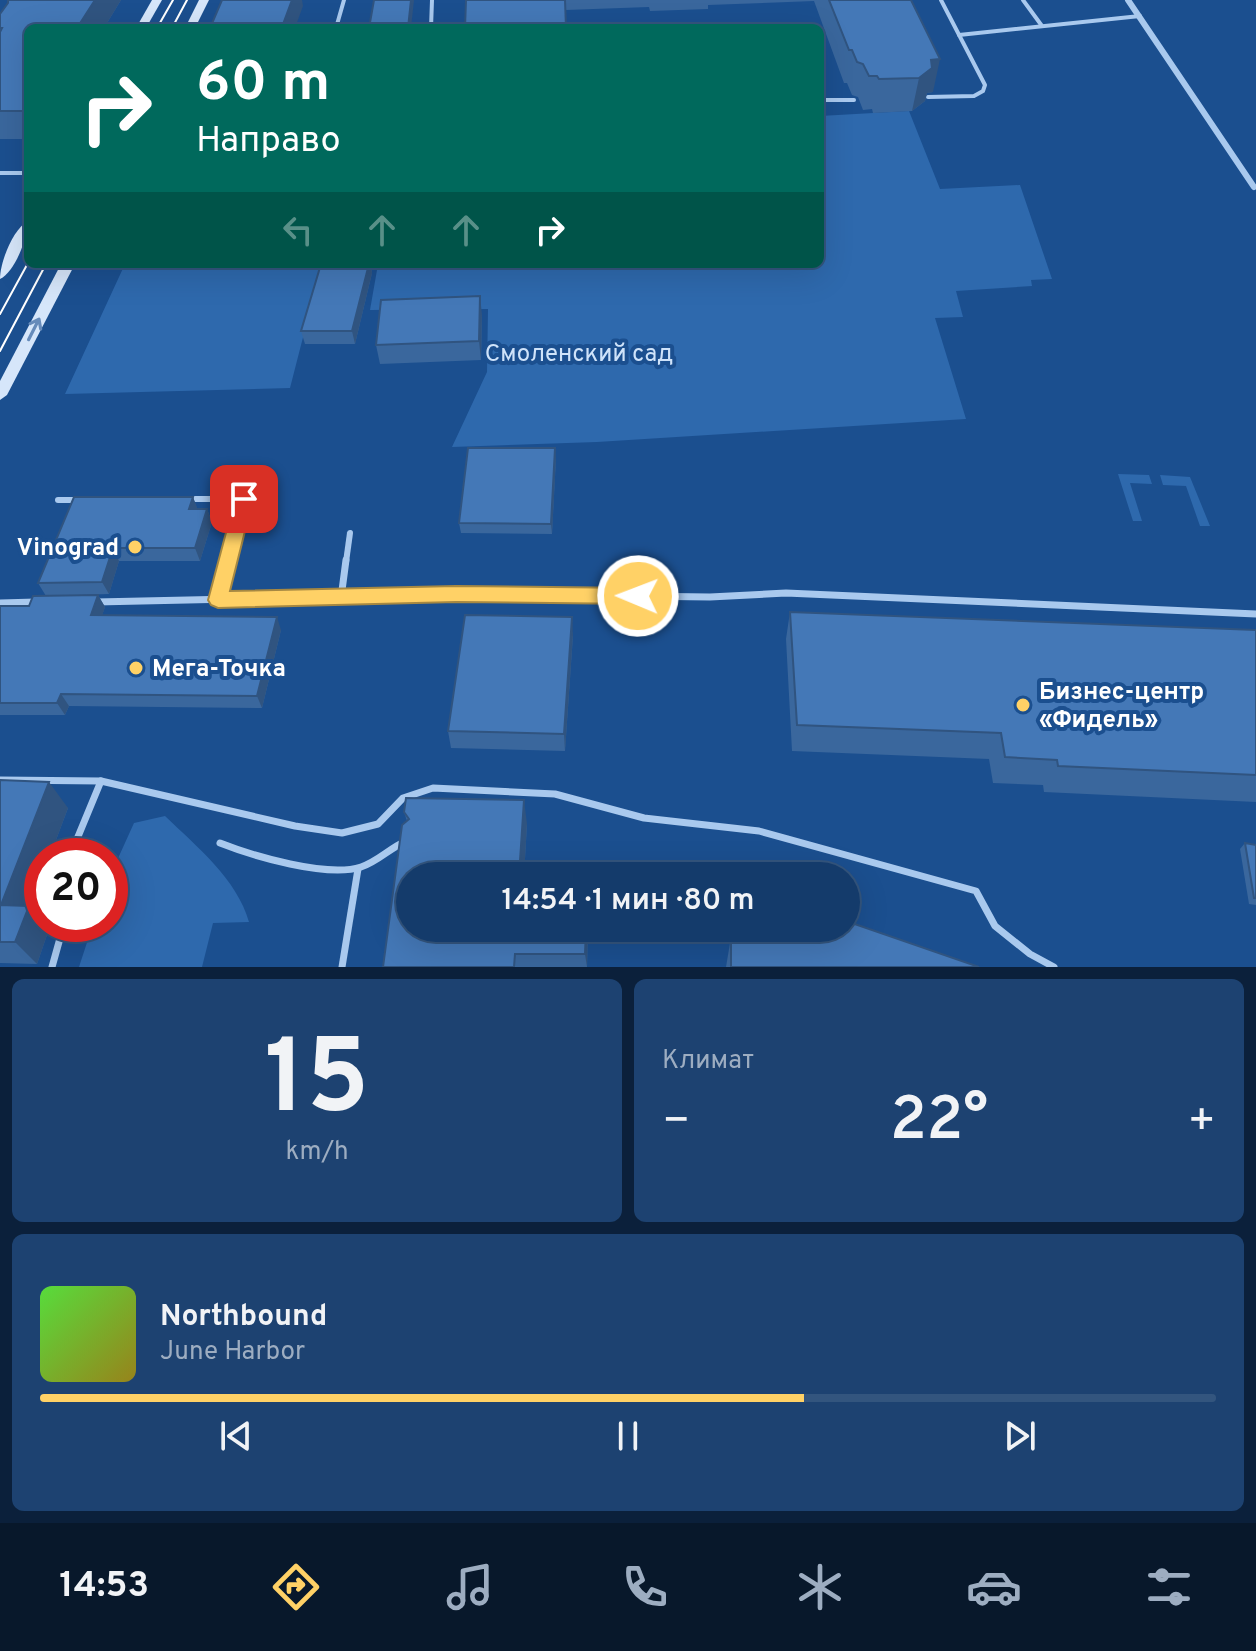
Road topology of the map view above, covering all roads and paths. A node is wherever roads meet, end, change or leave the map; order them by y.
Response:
1 (157, 0) edge
2 (204, 0) edge
3 (344, 0) edge
4 (432, 0) edge
5 (941, 0) edge
6 (1023, 0) edge
7 (1128, 0) edge
8 (1140, 16) junction
9 (143, 24) edge
10 (192, 24) edge
11 (337, 24) edge
12 (431, 24) edge
13 (1042, 26) junction
14 (959, 35) junction
15 (928, 97) edge
16 (824, 100) edge
17 (854, 100) edge
18 (0, 173) edge
19 (24, 173) edge
20 (1254, 187) dead end
21 (24, 232) edge
22 (66, 268) edge
23 (0, 275) edge
24 (0, 395) edge
25 (182, 499) edge
26 (58, 500) dead end
27 (89, 500) edge
28 (350, 533) dead end
29 (341, 598) junction
30 (218, 600) junction
31 (47, 602) edge
32 (93, 602) edge
33 (0, 603) edge
34 (1256, 614) edge
35 (0, 780) edge
36 (101, 781) junction
37 (77, 838) edge
38 (410, 842) edge
39 (220, 843) dead end
40 (358, 869) junction
41 (59, 942) edge
42 (52, 967) edge
43 (342, 967) edge
44 (1054, 967) edge

1 - 9 main road
2 - 10 main road
3 - 11 lane
4 - 12 lane
5 - 14 lane
6 - 13 lane
7 - 8 street
8 - 13 lane
8 - 20 street
13 - 14 lane
14 - 15 lane
16 - 17 lane
18 - 19 lane
21 - 23 main road
24 -> 22 main road
25 - 30 lane
26 - 27 lane
28 - 29 lane
29 - 30 lane
29 - 34 lane
30 - 32 lane
31 - 33 lane
35 - 36 lane
36 - 37 lane
36 - 44 lane
38 - 40 lane
39 - 40 lane
40 - 43 lane
41 - 42 lane

